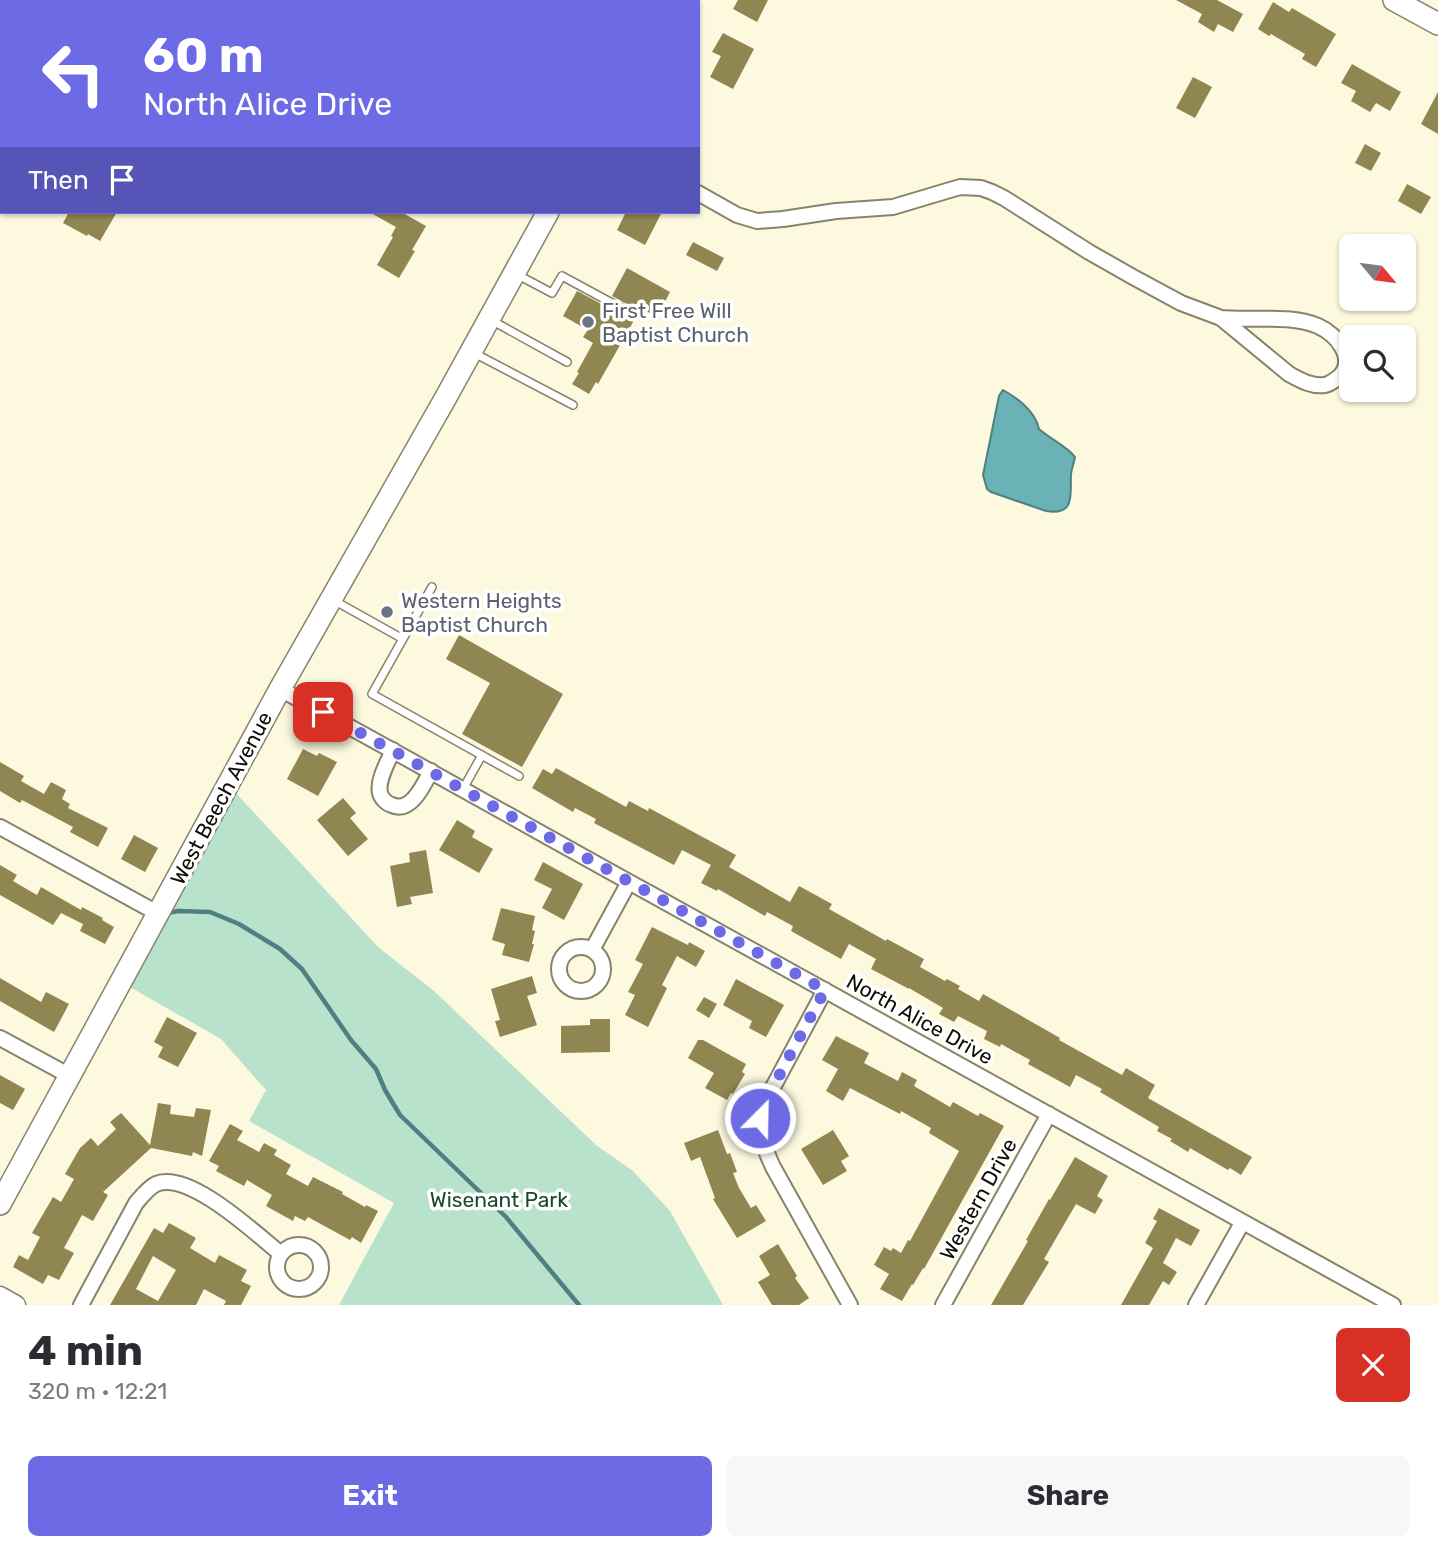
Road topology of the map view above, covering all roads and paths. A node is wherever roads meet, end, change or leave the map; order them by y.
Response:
1 (1394, 0) edge
2 (1438, 24) edge
3 (700, 194) edge
4 (547, 214) edge
5 (514, 272) junction
6 (623, 309) dead end
7 (1222, 318) junction
8 (489, 319) junction
9 (471, 352) junction
10 (568, 362) dead end
11 (573, 405) dead end
12 (432, 587) dead end
13 (331, 599) junction
14 (403, 639) junction
15 (280, 689) junction
16 (393, 750) junction
17 (482, 755) junction
18 (431, 771) junction
19 (519, 776) dead end
20 (463, 789) junction
21 (0, 827) edge
22 (629, 882) junction
23 (159, 914) junction
24 (592, 950) dead end
25 (825, 990) junction
26 (0, 1038) edge
27 (70, 1076) junction
28 (1049, 1114) junction
29 (0, 1204) edge
30 (1242, 1223) junction
31 (281, 1254) dead end
32 (0, 1296) edge
33 (16, 1305) edge
34 (81, 1305) edge
35 (850, 1305) edge
36 (943, 1305) edge
37 (1196, 1305) edge
38 (1393, 1305) edge

1 - 2 main road
3 - 7 street
4 - 5 main road, West Beech Avenue
5 - 6 lane
5 - 8 main road, West Beech Avenue
7 - 7 street
8 - 9 main road, West Beech Avenue
8 - 10 lane
9 - 11 lane
9 - 13 main road, West Beech Avenue
12 - 14 lane
13 - 14 lane
13 - 15 main road, West Beech Avenue
14 - 17 lane
15 - 16 street, North Alice Drive
15 - 23 main road, West Beech Avenue
16 - 18 street, North Alice Drive
16 - 18 street
17 - 19 lane
17 - 20 lane
18 - 20 street, North Alice Drive
20 - 22 street, North Alice Drive
21 - 23 street
22 - 24 street
22 - 25 street, North Alice Drive
23 - 27 main road, West Beech Avenue
25 - 28 street, North Alice Drive
25 - 35 street
26 - 27 street
27 - 29 main road, West Beech Avenue
28 - 30 street, North Alice Drive
28 - 36 street, Western Drive
30 - 37 street
30 - 38 street, North Alice Drive
31 - 34 street
32 - 33 street

